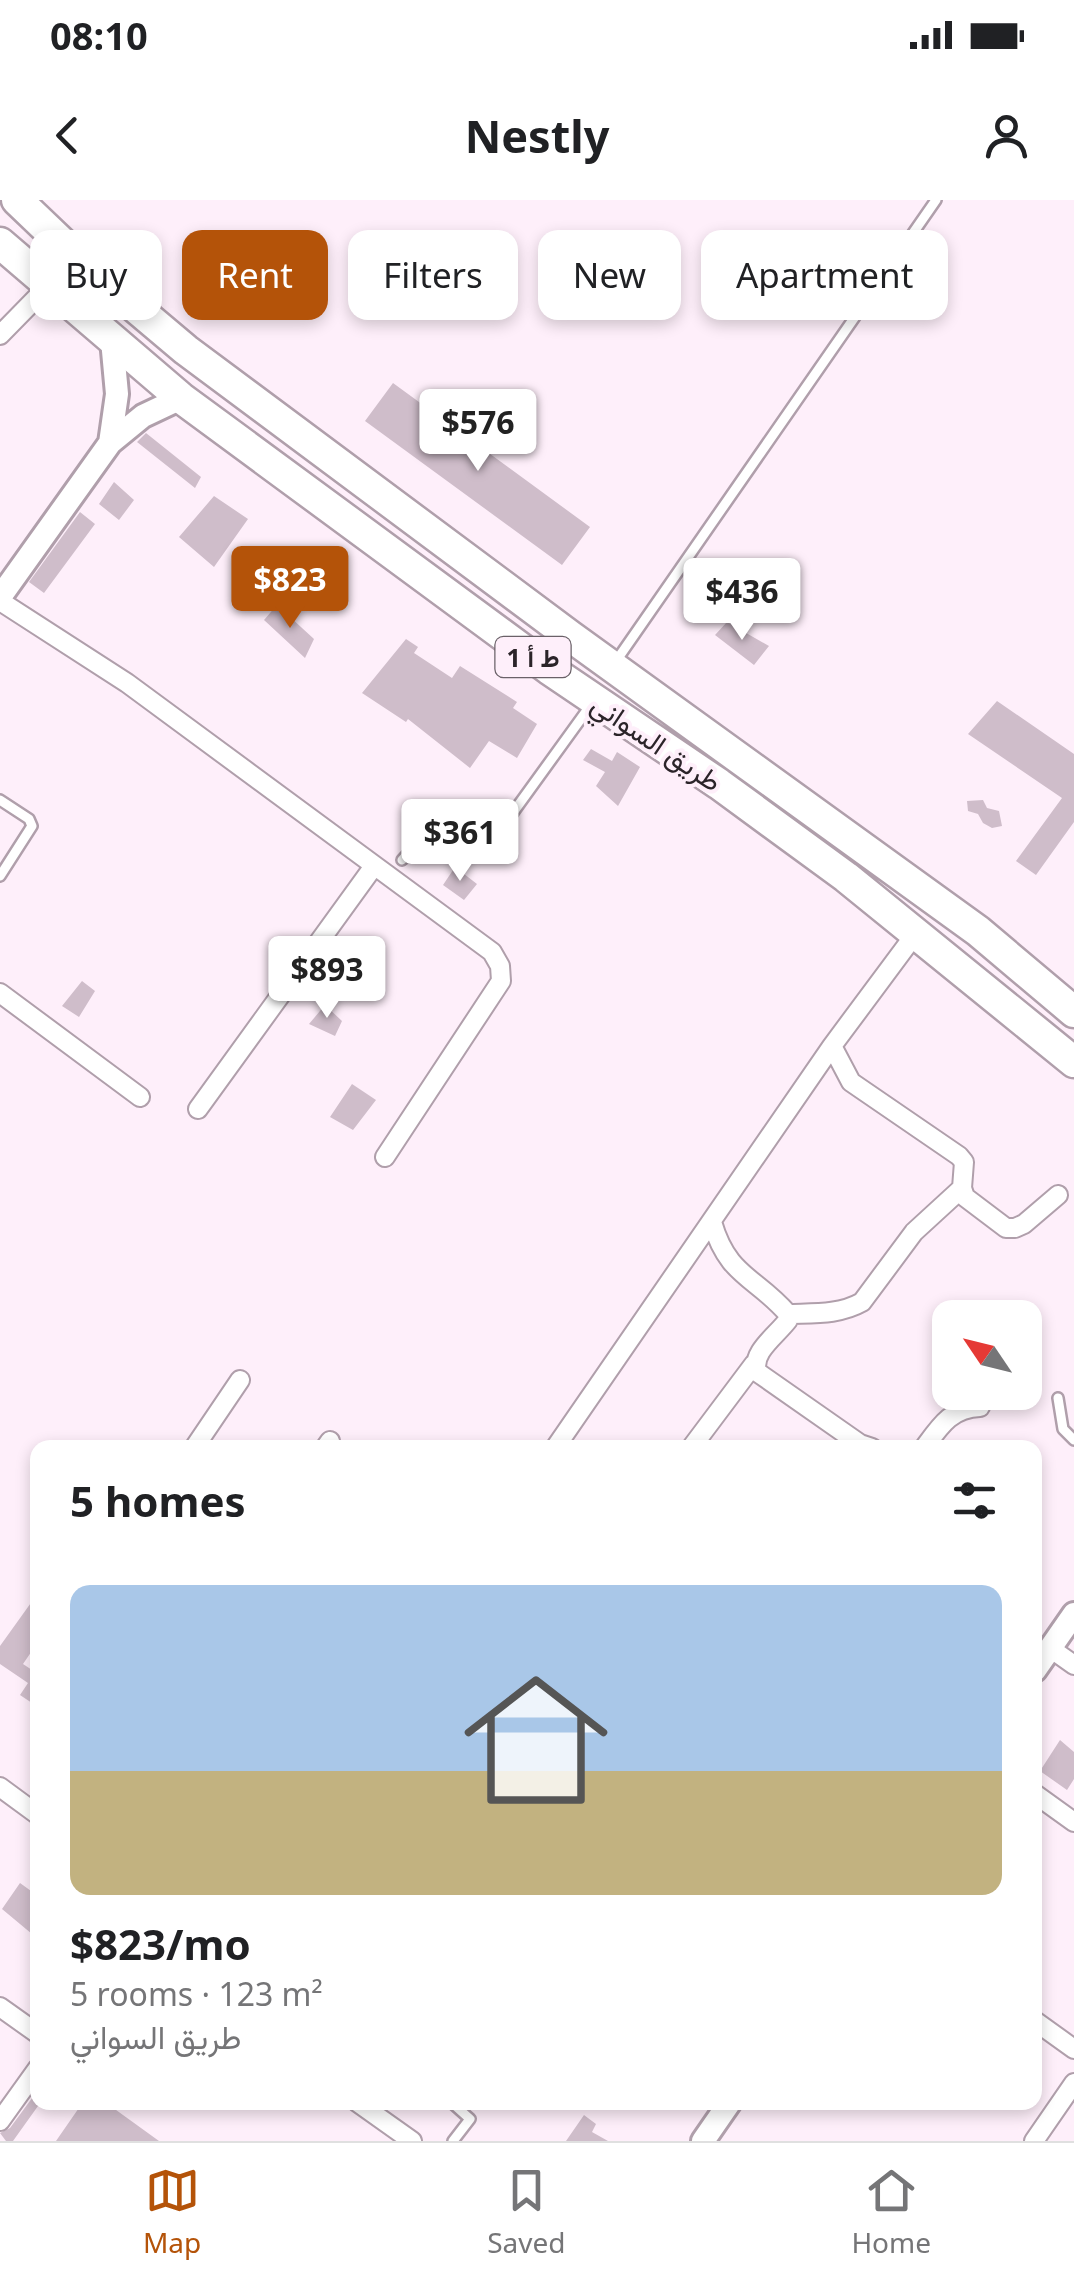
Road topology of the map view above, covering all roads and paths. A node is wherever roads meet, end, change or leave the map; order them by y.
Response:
1 (16, 200) edge
2 (936, 200) edge
3 (0, 243) edge
4 (30, 269) edge
5 (30, 304) edge
6 (89, 320) edge
7 (0, 335) edge
8 (112, 340) junction
9 (181, 398) junction
10 (110, 443) junction
11 (0, 599) edge
12 (612, 666) junction
13 (595, 700) junction
14 (0, 800) edge
15 (402, 860) dead end
16 (374, 866) junction
17 (0, 876) edge
18 (916, 933) junction
19 (0, 993) edge
20 (1074, 1012) edge
21 (832, 1046) junction
22 (1074, 1062) edge
23 (140, 1097) dead end
24 (198, 1109) dead end
25 (385, 1157) dead end
26 (962, 1188) junction
27 (1058, 1195) dead end
28 (712, 1222) junction
29 (788, 1314) junction
30 (754, 1364) junction
31 (240, 1380) dead end
32 (1058, 1398) dead end
33 (965, 1410) edge
34 (199, 1440) edge
35 (561, 1440) edge
36 (697, 1440) edge
37 (854, 1440) edge
38 (931, 1440) edge
39 (1074, 1440) edge
40 (1074, 1614) edge
41 (1042, 1654) edge
42 (1042, 1655) edge
43 (1074, 1665) edge
44 (0, 1787) edge
45 (1042, 1799) edge
46 (30, 1809) edge
47 (1074, 1822) edge
48 (0, 2006) edge
49 (1042, 2026) edge
50 (30, 2028) edge
51 (1074, 2049) edge
52 (30, 2079) edge
53 (1074, 2083) edge
54 (368, 2110) edge
55 (460, 2110) edge
56 (724, 2110) edge
57 (0, 2121) edge
58 (406, 2139) edge
59 (453, 2141) edge
60 (702, 2141) edge
61 (1034, 2141) edge

1 - 12 highway, طريق السواني / ط أ 1
2 - 12 lane
3 - 4 highway, طريق السواني / ط أ 1
5 - 7 street
6 - 8 highway, طريق السواني / ط أ 1
8 - 9 highway, طريق السواني / ط أ 1
8 - 10 main road
9 - 10 main road
9 - 13 highway, طريق السواني / ط أ 1
10 - 11 main road
11 - 16 street
12 - 20 highway, طريق السواني / ط أ 1
13 - 15 lane
13 - 18 highway, طريق السواني / ط أ 1
14 - 17 lane
16 - 24 street
16 - 25 street
18 - 21 street
18 - 22 highway, طريق السواني / ط أ 1
19 - 23 street
21 - 26 street
21 - 28 street
26 - 27 street
26 - 29 street
28 - 29 street
28 - 35 street
29 - 30 street
30 - 36 street
30 - 37 street
31 - 34 street
32 - 39 lane
33 - 38 street
40 - 41 main road
42 - 43 street
44 - 46 street
45 - 47 street
48 - 50 street
49 - 51 street
52 - 57 street
53 - 61 street
54 - 58 street
55 - 59 lane
56 - 60 main road

